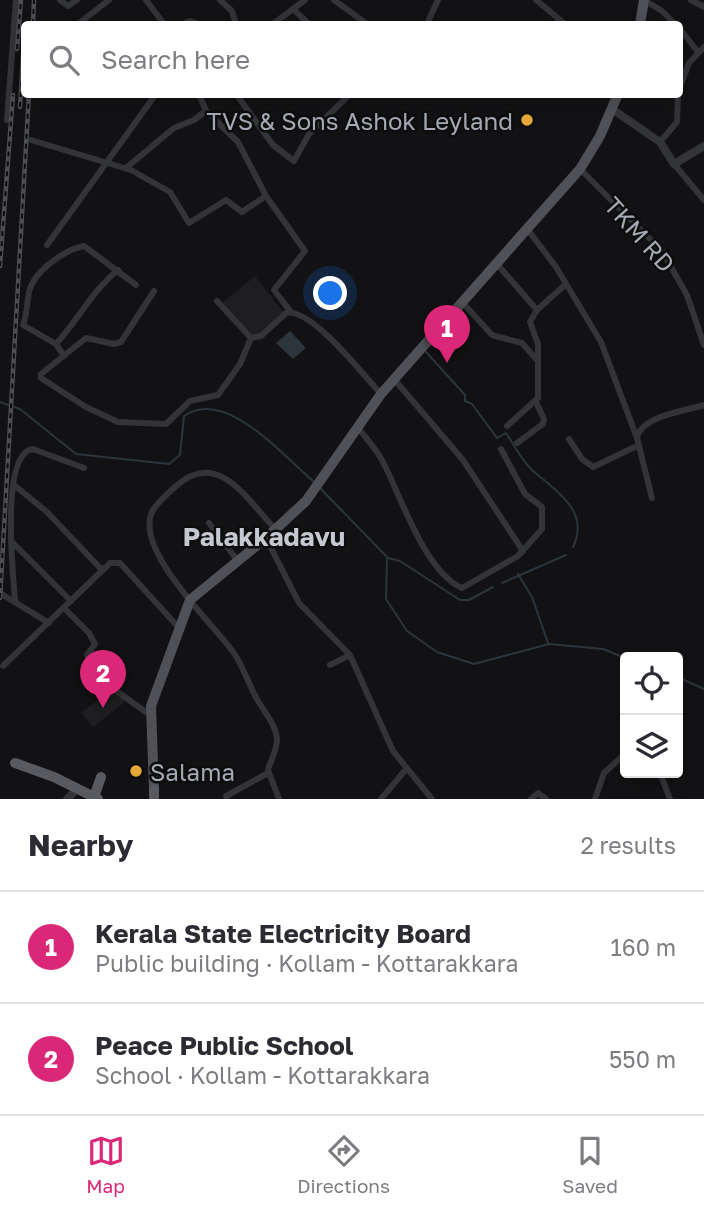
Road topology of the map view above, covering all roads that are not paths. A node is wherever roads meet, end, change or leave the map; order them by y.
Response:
1 (16, 0) edge
2 (60, 0) edge
3 (78, 0) edge
4 (109, 0) edge
5 (146, 0) edge
6 (220, 0) edge
7 (305, 0) edge
8 (334, 0) edge
9 (437, 0) edge
10 (536, 0) edge
11 (644, 0) edge
12 (691, 0) edge
13 (704, 7) edge
14 (293, 9) junction
15 (82, 21) edge
16 (162, 21) edge
17 (235, 21) edge
18 (277, 21) edge
19 (306, 21) edge
20 (363, 21) edge
21 (428, 21) edge
22 (561, 21) edge
23 (640, 21) edge
24 (672, 21) edge
25 (683, 32) edge
26 (701, 49) edge
27 (683, 78) edge
28 (153, 98) edge
29 (201, 98) edge
30 (239, 98) edge
31 (346, 98) edge
32 (616, 98) edge
33 (678, 98) edge
34 (612, 109) junction
35 (206, 111) junction
36 (0, 114) edge
37 (3, 122) edge
38 (31, 140) dead end
39 (660, 142) junction
40 (704, 147) edge
41 (104, 163) junction
42 (674, 164) junction
43 (126, 168) junction
44 (580, 169) junction
45 (266, 196) junction
46 (704, 200) edge
47 (528, 230) junction
48 (47, 245) dead end
49 (497, 264) junction
50 (118, 270) junction
51 (566, 284) junction
52 (136, 285) dead end
53 (154, 291) dead end
54 (217, 301) dead end
55 (462, 302) junction
56 (537, 310) junction
57 (291, 312) junction
58 (251, 338) junction
59 (56, 344) junction
60 (704, 345) edge
61 (64, 356) junction
62 (537, 360) junction
63 (394, 379) junction
64 (381, 394) junction
65 (536, 402) junction
66 (704, 405) edge
67 (507, 426) dead end
68 (358, 428) junction
69 (569, 439) dead end
70 (638, 442) junction
71 (517, 443) dead end
72 (501, 449) dead end
73 (84, 468) dead end
74 (14, 485) junction
75 (652, 498) dead end
76 (209, 523) dead end
77 (275, 530) junction
78 (266, 538) junction
79 (11, 541) junction
80 (523, 551) junction
81 (237, 560) junction
82 (102, 570) junction
83 (0, 593) edge
84 (15, 600) junction
85 (190, 600) junction
86 (72, 601) junction
87 (64, 608) junction
88 (49, 623) junction
89 (180, 629) junction
90 (350, 655) junction
91 (330, 665) dead end
92 (4, 666) dead end
93 (150, 715) junction
94 (620, 759) edge
95 (15, 763) dead end
96 (407, 768) junction
97 (268, 773) junction
98 (101, 777) dead end
99 (662, 778) edge
100 (77, 789) junction
101 (154, 795) edge
102 (96, 798) edge
103 (67, 799) edge
104 (228, 799) edge
105 (279, 799) edge
106 (381, 799) edge
107 (432, 799) edge
108 (531, 799) edge
109 (547, 799) edge
110 (595, 799) edge
111 (670, 799) edge

1 - 37 street
2 - 3 street
4 - 15 street
5 - 16 street
6 - 17 street
7 - 14 street
8 - 20 street
9 - 21 street
10 - 22 street
11 - 23 main road
11 - 24 street
12 - 13 street
14 - 18 street
14 - 19 street
25 - 26 street
26 - 27 street
28 - 41 street
29 - 35 street
30 - 31 street
32 - 34 main road
33 - 39 street
34 - 39 street
34 - 44 main road
35 - 43 street
35 - 45 street
36 - 37 street
38 - 41 street
39 - 42 street
40 - 42 street
41 - 43 street
41 - 48 street
42 - 46 street
43 - 45 street
44 - 47 main road
44 - 60 street, TKM RD
45 - 57 street
47 - 49 main road
47 - 51 street
49 - 55 main road
49 - 56 street
50 - 52 street
50 - 59 street
50 - 59 street
51 - 56 street
51 - 70 street
53 - 61 street
54 - 58 street
55 - 62 street
55 - 63 main road
56 - 62 street
57 - 58 street
57 - 64 street
58 - 61 street
59 - 61 street
62 - 65 street
63 - 64 main road
63 - 80 street
64 - 68 main road
65 - 67 street
65 - 71 street
66 - 70 street
68 - 77 main road
68 - 80 street
69 - 70 street
70 - 75 street
72 - 80 street
73 - 74 street
74 - 79 street
74 - 82 street
76 - 81 street
77 - 78 main road
77 - 85 street
78 - 81 main road
78 - 90 street
79 - 84 street
79 - 86 street
81 - 85 main road
82 - 86 street
82 - 89 street
83 - 84 street
84 - 88 street
85 - 89 main road
85 - 97 street
86 - 87 street
87 - 88 street
87 - 93 street
88 - 92 street
89 - 93 main road
90 - 91 street
90 - 96 street
93 - 101 main road
94 - 110 street
95 - 100 highway
96 - 106 street
96 - 107 street
97 - 104 street
97 - 105 street
98 - 102 highway
99 - 111 street
100 - 102 highway
100 - 103 street
108 - 109 street

